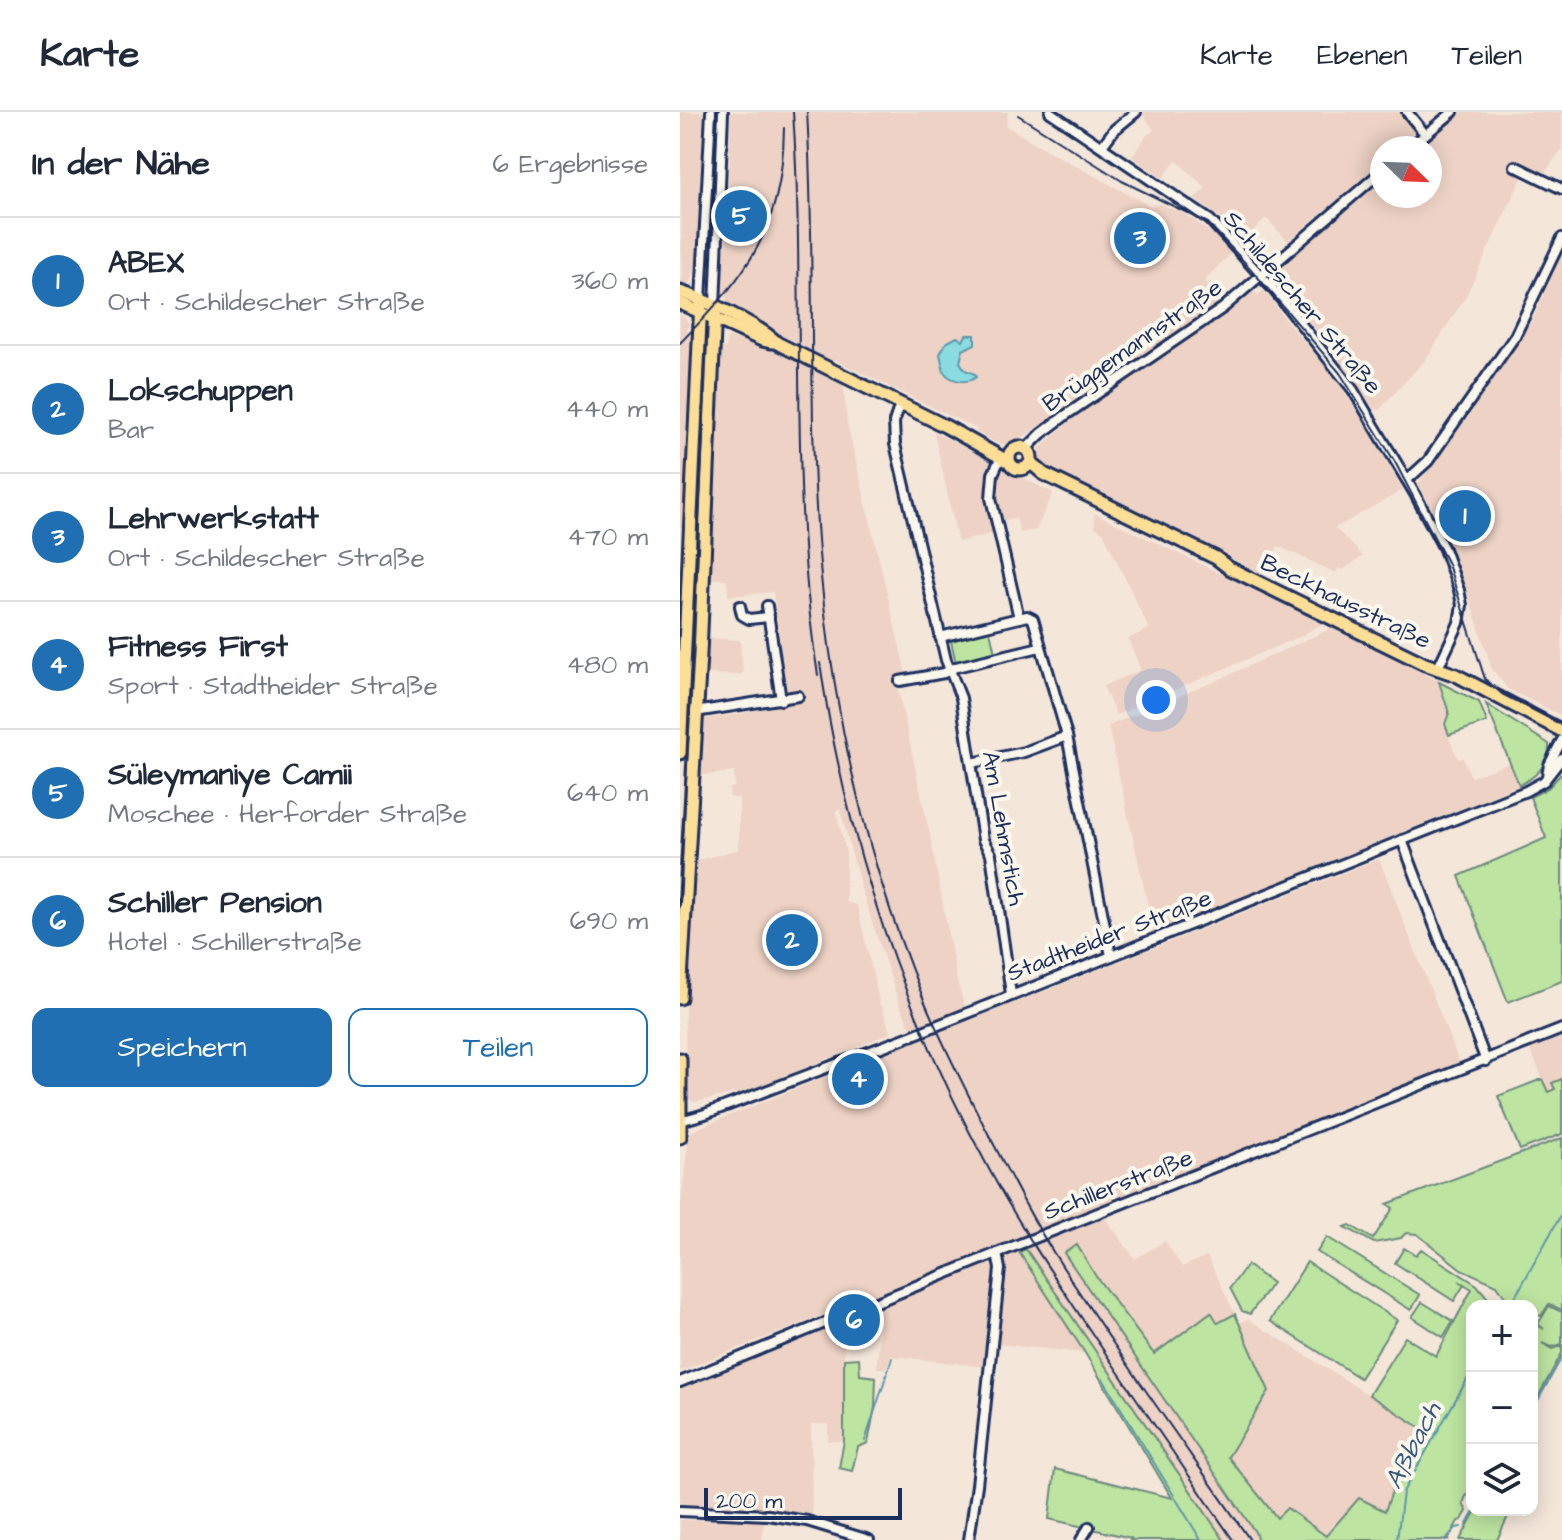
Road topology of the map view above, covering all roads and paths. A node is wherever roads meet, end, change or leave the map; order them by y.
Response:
1 (711, 112) edge
2 (723, 112) edge
3 (1050, 112) edge
4 (1136, 112) edge
5 (1407, 112) edge
6 (1453, 112) edge
7 (710, 130) junction
8 (1425, 134) junction
9 (1423, 136) edge
10 (721, 146) junction
11 (1102, 146) junction
12 (1515, 166) dead end
13 (1370, 181) edge
14 (1562, 189) edge
15 (1562, 238) edge
16 (1260, 274) junction
17 (680, 292) edge
18 (680, 303) edge
19 (700, 306) junction
20 (714, 313) junction
21 (900, 404) junction
22 (1026, 449) junction
23 (1007, 458) junction
24 (1027, 466) junction
25 (1407, 480) junction
26 (686, 519) edge
27 (740, 606) dead end
28 (767, 606) dead end
29 (769, 617) junction
30 (1019, 618) junction
31 (940, 637) junction
32 (1040, 647) junction
33 (949, 671) junction
34 (1440, 671) junction
35 (900, 681) dead end
36 (798, 696) dead end
37 (781, 700) junction
38 (695, 712) junction
39 (1562, 731) edge
40 (1067, 736) junction
41 (1562, 739) edge
42 (680, 753) edge
43 (1562, 758) edge
44 (972, 763) junction
45 (1547, 777) junction
46 (1402, 840) junction
47 (1111, 956) junction
48 (1011, 994) junction
49 (680, 998) edge
50 (1562, 1029) edge
51 (680, 1059) edge
52 (1486, 1061) junction
53 (681, 1120) edge
54 (680, 1137) edge
55 (997, 1253) junction
56 (683, 1379) edge
57 (680, 1511) edge
58 (1089, 1527) dead end
59 (838, 1535) edge
60 (1083, 1539) edge
61 (869, 1540) edge
62 (969, 1540) edge

1 - 7 street
2 - 10 street
3 - 11 street, Schildescher Straße
4 - 11 street
5 - 8 street
6 - 8 street
7 - 10 street
7 - 19 street
8 - 9 street
10 - 20 street
11 - 16 street, Schildescher Straße
12 - 14 street
13 - 16 street, Brüggemannstraße
15 - 25 street
16 - 22 street, Brüggemannstraße
16 - 25 street, Schildescher Straße
17 - 19 main road
18 - 19 main road
19 - 20 main road
19 - 26 main road
20 - 21 main road
20 - 38 main road
21 - 23 main road
21 - 31 street, Am Lehmstich
22 - 23 main road
22 - 24 main road
23 - 24 main road
23 - 30 street
24 - 34 main road, Beckhausstraße
25 - 34 street, Schildescher Straße
26 - 42 main road
27 - 29 street
28 - 29 street
29 - 37 street
30 - 31 street
30 - 32 street
31 - 33 street, Am Lehmstich
32 - 33 street
32 - 40 street
33 - 35 street
33 - 44 street, Am Lehmstich
34 - 39 main road, Beckhausstraße
34 - 41 main road, Beckhausstraße
36 - 37 street
37 - 38 street
38 - 49 main road
40 - 44 street
40 - 47 street
41 - 45 street
43 - 45 street, Stadtheider Straße
44 - 48 street, Am Lehmstich
45 - 46 street, Stadtheider Straße
46 - 47 street, Stadtheider Straße
46 - 52 street
47 - 48 street, Stadtheider Straße
48 - 53 street, Stadtheider Straße
50 - 52 street, Schillerstraße
51 - 53 main road
52 - 55 street, Schillerstraße
53 - 54 main road
55 - 56 street, Schillerstraße
55 - 62 street
57 - 59 street
58 - 60 street
59 - 61 street

